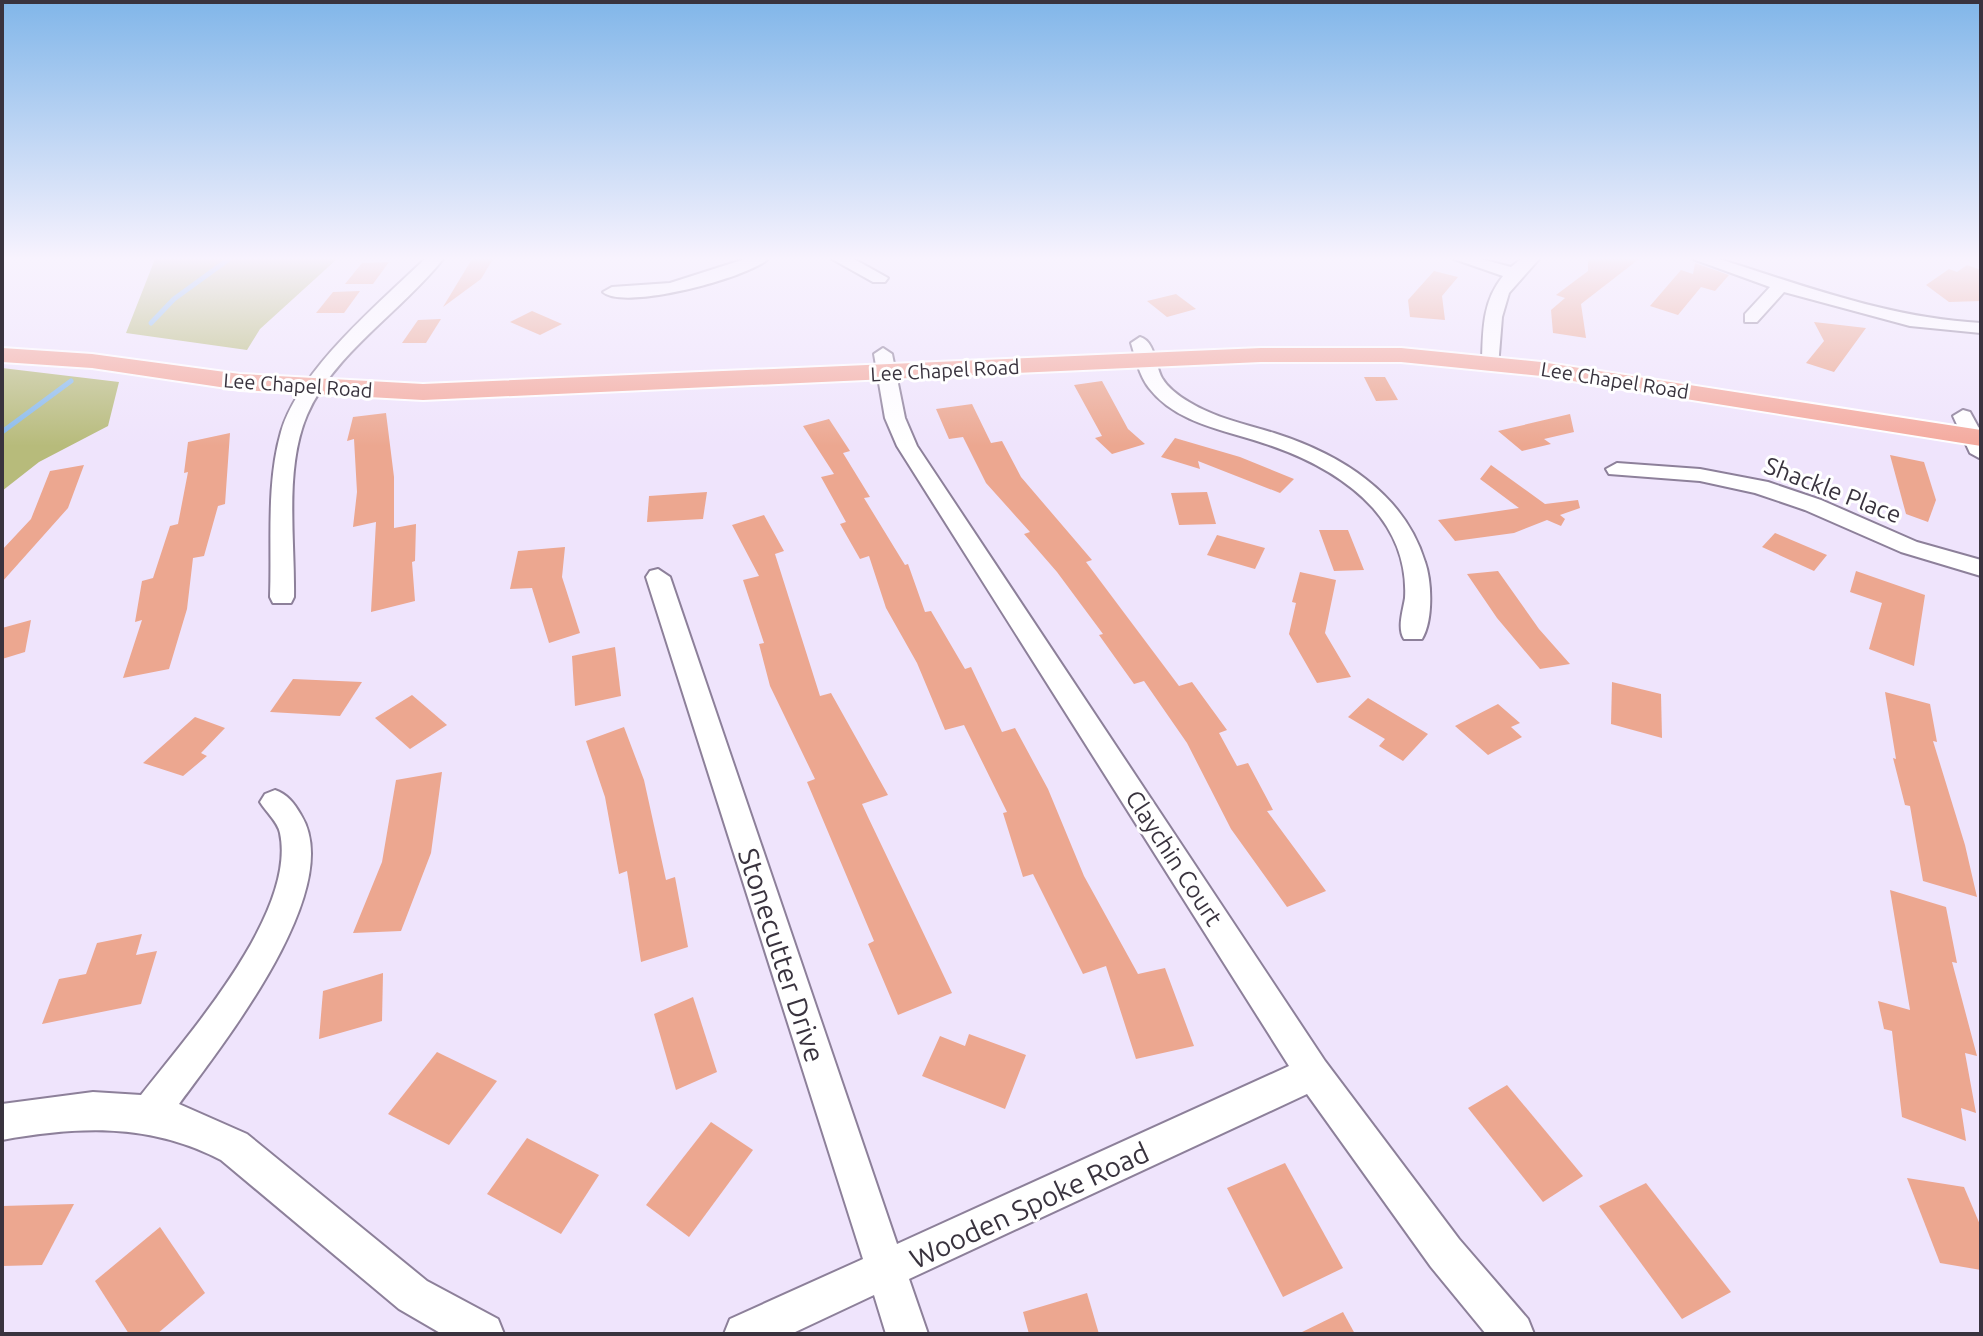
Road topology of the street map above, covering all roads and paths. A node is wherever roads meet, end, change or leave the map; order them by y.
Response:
1 (377, 321) edge
2 (1492, 321) edge
3 (1920, 321) edge
4 (1981, 328) edge
5 (2, 337) edge
6 (1143, 352) junction
7 (1491, 354) junction
8 (2, 355) edge
9 (884, 364) junction
10 (323, 379) junction
11 (1976, 433) edge
12 (1617, 469) dead end
13 (1981, 568) edge
14 (658, 577) dead end
15 (282, 597) dead end
16 (1413, 633) dead end
17 (275, 802) dead end
18 (1313, 1073) junction
19 (151, 1112) junction
20 (2, 1122) edge
21 (887, 1271) junction
22 (483, 1334) edge
23 (745, 1334) edge
24 (907, 1334) edge
25 (1513, 1334) edge

1 - 10 street
2 - 7 street
3 - 4 street
5 - 10 main road, Lee Chapel Road
6 - 7 main road, Lee Chapel Road
6 - 9 main road, Lee Chapel Road
6 - 16 street
7 - 11 main road, Lee Chapel Road
8 - 10 main road, Lee Chapel Road
9 - 10 main road, Lee Chapel Road
9 - 18 street, Claychin Court
10 - 15 street
12 - 13 street, Shackle Place
14 - 21 street, Stonecutter Drive
17 - 19 street
18 - 21 street, Wooden Spoke Road
18 - 25 street, Claychin Court
19 - 20 street
19 - 22 street
21 - 23 street, Wooden Spoke Road
21 - 24 street, Stonecutter Drive

